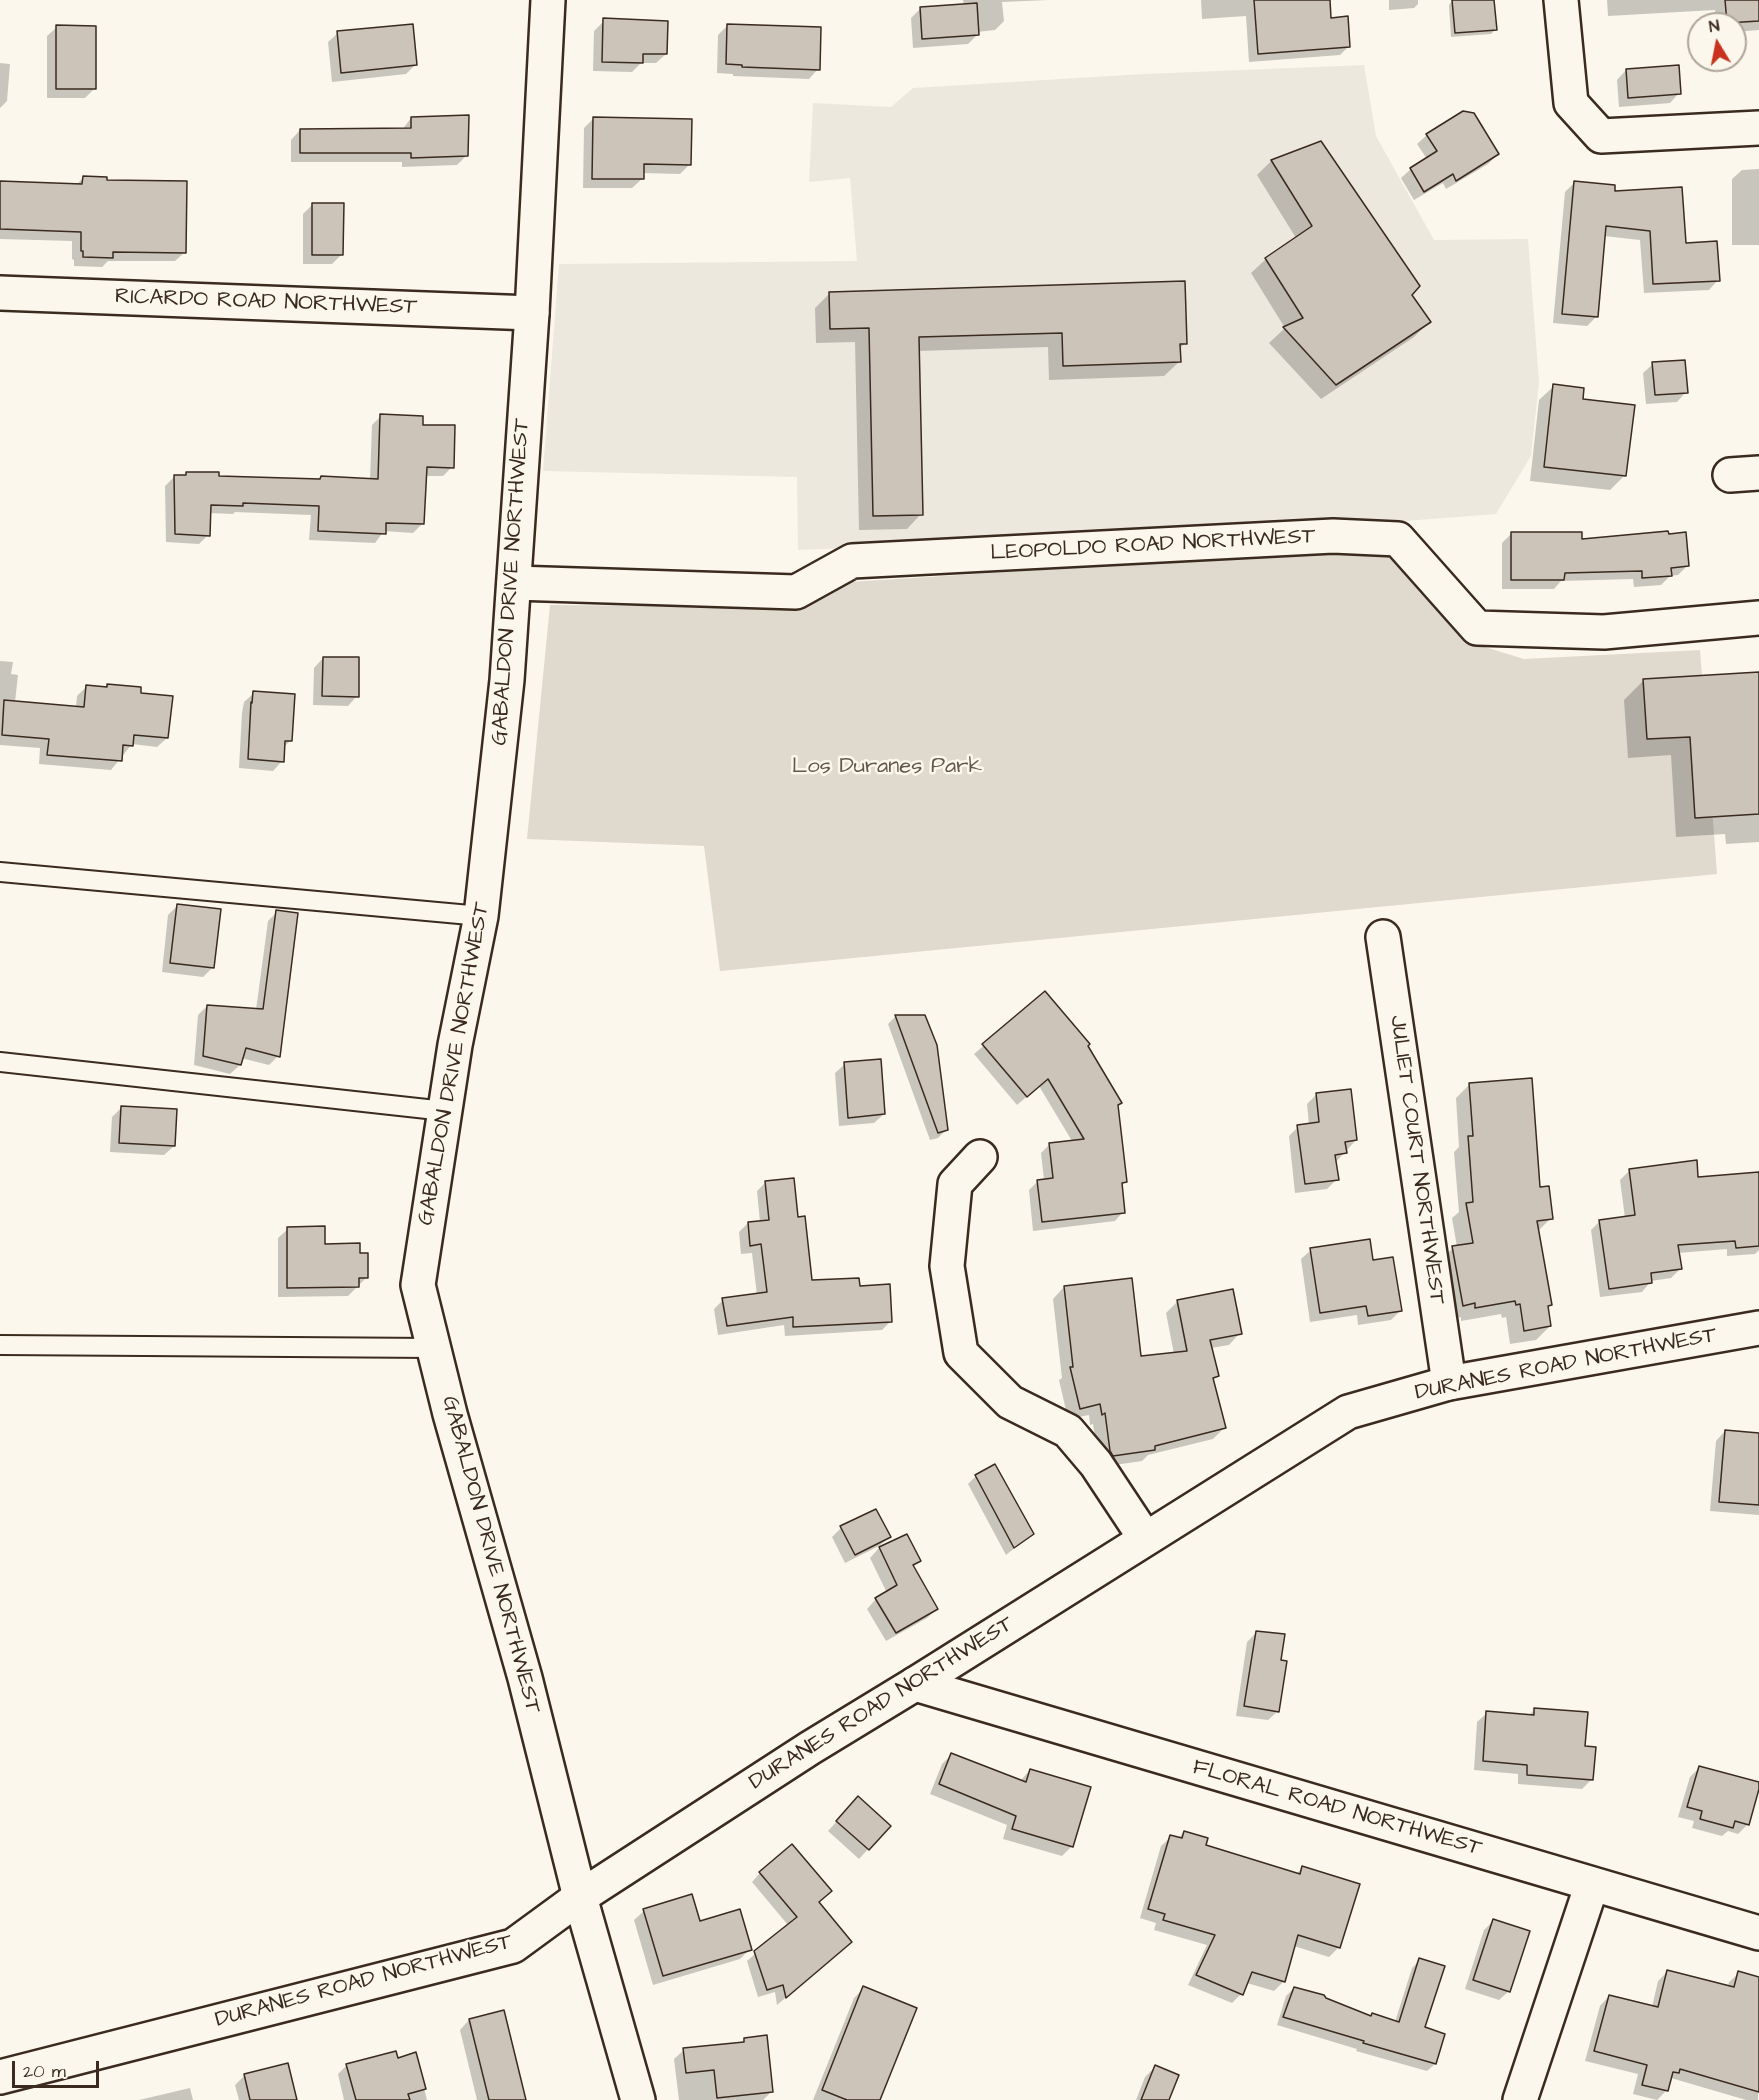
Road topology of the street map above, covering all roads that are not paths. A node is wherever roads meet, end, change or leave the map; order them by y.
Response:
1 (548, 0) edge
2 (1561, 0) edge
3 (1759, 128) edge
4 (0, 292) edge
5 (532, 314) junction
6 (514, 583) junction
7 (1759, 618) edge
8 (0, 872) edge
9 (481, 916) junction
10 (1383, 937) dead end
11 (0, 1062) edge
12 (445, 1112) junction
13 (980, 1157) dead end
14 (1759, 1328) edge
15 (0, 1345) edge
16 (434, 1348) junction
17 (1449, 1383) junction
18 (1145, 1538) junction
19 (915, 1684) junction
20 (1592, 1884) junction
21 (580, 1897) junction
22 (1759, 1933) edge
23 (0, 2078) edge
24 (638, 2100) edge
25 (1520, 2100) edge

1 - 5 street, GABALDON DRIVE NORTHWEST
2 - 3 street
4 - 5 street, RICARDO ROAD NORTHWEST
5 - 6 street, GABALDON DRIVE NORTHWEST
6 - 7 street, LEOPOLDO ROAD NORTHWEST
6 - 9 street, GABALDON DRIVE NORTHWEST
8 - 9 lane
9 - 12 street, GABALDON DRIVE NORTHWEST
10 - 17 street, JULIET COURT NORTHWEST
11 - 12 lane
12 - 16 street, GABALDON DRIVE NORTHWEST
13 - 18 street
14 - 17 street, DURANES ROAD NORTHWEST
15 - 16 lane
16 - 21 street, GABALDON DRIVE NORTHWEST
17 - 18 street, DURANES ROAD NORTHWEST
18 - 19 street, DURANES ROAD NORTHWEST
19 - 20 street, FLORAL ROAD NORTHWEST
19 - 21 street, DURANES ROAD NORTHWEST
20 - 22 street, FLORAL ROAD NORTHWEST
20 - 25 street
21 - 23 street, DURANES ROAD NORTHWEST
21 - 24 street, GABALDON DRIVE NORTHWEST

